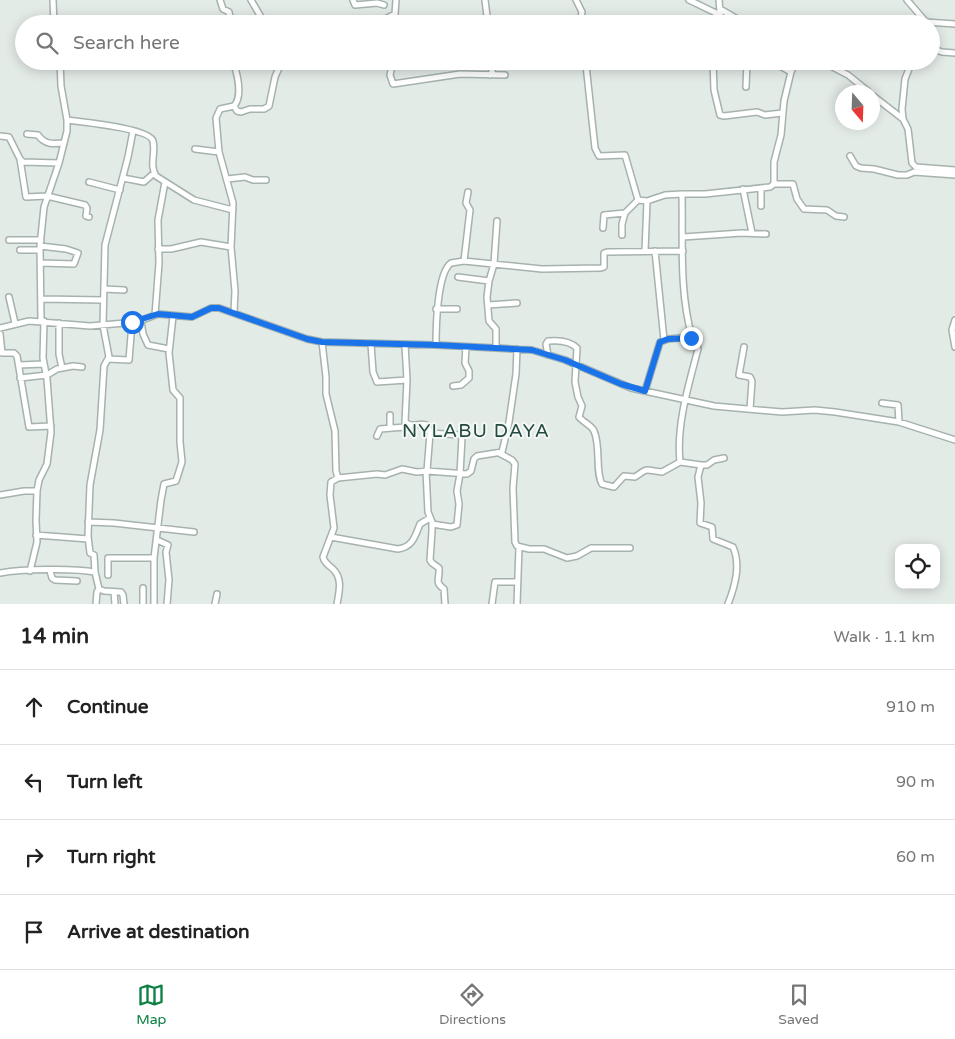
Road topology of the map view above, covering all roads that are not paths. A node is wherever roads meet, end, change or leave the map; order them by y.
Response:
1 (53, 0) edge
2 (220, 0) edge
3 (251, 0) edge
4 (353, 0) edge
5 (396, 0) edge
6 (485, 0) edge
7 (576, 0) edge
8 (689, 0) edge
9 (719, 0) edge
10 (907, 0) edge
11 (384, 5) dead end
12 (720, 12) junction
13 (54, 15) edge
14 (230, 15) edge
15 (260, 15) edge
16 (393, 15) edge
17 (487, 15) edge
18 (581, 15) edge
19 (720, 15) edge
20 (726, 15) edge
21 (919, 15) edge
22 (940, 24) edge
23 (955, 24) edge
24 (940, 51) edge
25 (955, 54) edge
26 (60, 70) edge
27 (236, 70) edge
28 (278, 70) edge
29 (391, 70) edge
30 (492, 70) edge
31 (587, 70) edge
32 (713, 70) edge
33 (747, 70) edge
34 (787, 70) edge
35 (838, 70) edge
36 (909, 70) edge
37 (791, 72) joint
38 (490, 75) junction
39 (505, 75) dead end
40 (860, 85) edge
41 (746, 87) dead end
42 (880, 101) edge
43 (234, 106) junction
44 (782, 113) junction
45 (903, 119) junction
46 (67, 120) junction
47 (133, 131) junction
48 (27, 134) dead end
49 (0, 136) edge
50 (64, 143) junction
51 (195, 149) dead end
52 (219, 152) junction
53 (850, 156) dead end
54 (20, 159) junction
55 (59, 163) junction
56 (913, 165) junction
57 (920, 170) junction
58 (955, 170) edge
59 (154, 172) junction
60 (911, 172) junction
61 (955, 176) edge
62 (123, 178) junction
63 (227, 179) junction
64 (266, 180) dead end
65 (89, 182) dead end
66 (165, 182) junction
67 (774, 184) junction
68 (761, 188) junction
69 (743, 189) junction
70 (120, 190) junction
71 (468, 192) dead end
72 (682, 194) junction
73 (47, 196) junction
74 (638, 200) junction
75 (647, 200) junction
76 (761, 206) dead end
77 (233, 210) junction
78 (625, 213) junction
79 (90, 217) dead end
80 (844, 217) dead end
81 (497, 221) dead end
82 (603, 228) dead end
83 (752, 233) junction
84 (766, 234) dead end
85 (622, 235) dead end
86 (682, 237) junction
87 (9, 240) dead end
88 (41, 240) junction
89 (231, 247) junction
90 (40, 248) junction
91 (158, 249) junction
92 (20, 250) dead end
93 (645, 251) junction
94 (655, 251) junction
95 (682, 251) junction
96 (464, 261) junction
97 (41, 263) junction
98 (494, 264) junction
99 (458, 277) dead end
100 (489, 281) junction
101 (104, 289) junction
102 (124, 290) dead end
103 (9, 297) dead end
104 (41, 299) junction
105 (104, 300) junction
106 (517, 303) dead end
107 (488, 305) junction
108 (436, 309) junction
109 (457, 309) dead end
110 (234, 312) junction
111 (155, 315) junction
112 (173, 316) junction
113 (140, 320) junction
114 (955, 320) edge
115 (42, 321) junction
116 (132, 322) junction
117 (15, 323) junction
118 (59, 323) junction
119 (103, 325) junction
120 (0, 328) edge
121 (0, 334) edge
122 (690, 338) junction
123 (664, 340) junction
124 (322, 342) junction
125 (371, 344) junction
126 (405, 344) junction
127 (436, 345) junction
128 (466, 347) junction
129 (744, 347) dead end
130 (955, 347) edge
131 (496, 348) junction
132 (169, 349) junction
133 (518, 349) junction
134 (1, 353) edge
135 (548, 355) junction
136 (108, 359) junction
137 (44, 364) junction
138 (19, 365) junction
139 (577, 365) junction
140 (82, 367) dead end
141 (62, 368) junction
142 (47, 375) junction
143 (20, 378) junction
144 (407, 380) junction
145 (454, 386) dead end
146 (645, 391) junction
147 (686, 399) junction
148 (882, 403) dead end
149 (750, 409) junction
150 (390, 415) dead end
151 (899, 422) junction
152 (408, 424) junction
153 (51, 426) junction
154 (390, 428) junction
155 (430, 434) junction
156 (377, 436) dead end
157 (955, 440) edge
158 (499, 453) junction
159 (724, 458) dead end
160 (680, 462) junction
161 (701, 465) junction
162 (427, 471) junction
163 (460, 474) junction
164 (338, 478) junction
165 (37, 491) junction
166 (0, 494) edge
167 (430, 518) junction
168 (88, 522) junction
169 (432, 524) junction
170 (158, 528) junction
171 (194, 532) dead end
172 (36, 534) junction
173 (331, 537) junction
174 (88, 539) junction
175 (157, 540) junction
176 (519, 547) junction
177 (630, 548) dead end
178 (154, 558) junction
179 (30, 571) junction
180 (50, 571) junction
181 (95, 572) junction
182 (0, 573) edge
183 (108, 575) dead end
184 (77, 581) dead end
185 (517, 582) junction
186 (143, 588) dead end
187 (99, 589) junction
188 (114, 592) junction
189 (217, 594) dead end
190 (96, 604) edge
191 (115, 604) edge
192 (124, 604) edge
193 (143, 604) edge
194 (154, 604) edge
195 (167, 604) edge
196 (215, 604) edge
197 (337, 604) edge
198 (445, 604) edge
199 (492, 604) edge
200 (516, 604) edge
201 (728, 604) edge

1 - 13 street
2 - 14 street
3 - 15 street
4 - 11 street
5 - 16 street
6 - 17 street
7 - 18 street
8 - 12 street
9 - 12 street
10 - 21 street
12 - 19 street
12 - 20 street
22 - 23 street
24 - 25 street
26 - 46 street
27 - 43 street
28 - 43 street
29 - 38 street
30 - 38 street
31 - 74 street
32 - 44 street
33 - 41 street
34 - 37 street
35 - 40 street
36 - 45 street
37 - 44 street
38 - 39 street
42 - 45 street
43 - 52 street
44 - 67 street
45 - 56 street
46 - 47 street
46 - 50 street
47 - 59 street
47 - 62 street
48 - 50 street
49 - 54 street
50 - 55 street
51 - 52 street
52 - 63 street
53 - 60 street
54 - 55 street
54 - 73 street
55 - 73 street
56 - 57 street
56 - 60 street
57 - 58 street
57 - 60 street
57 - 61 street
59 - 62 street
59 - 66 street
62 - 70 street
63 - 64 street
63 - 77 street
65 - 70 street
66 - 77 street
66 - 91 street
67 - 68 street
67 - 80 street
68 - 69 street
68 - 76 street
69 - 72 street
69 - 83 street
70 - 101 street
71 - 96 street
72 - 75 street
72 - 86 street
73 - 79 street
73 - 88 street
74 - 75 street
74 - 78 street
75 - 93 street
77 - 89 street
78 - 82 street
78 - 85 street
81 - 98 street
83 - 84 street
83 - 86 street
86 - 95 street
87 - 88 street
88 - 90 street
89 - 91 street
89 - 110 street
90 - 92 street
90 - 97 street
90 - 97 street
91 - 111 street
93 - 94 street
93 - 98 street
94 - 95 street
94 - 123 street
95 - 122 street
96 - 98 street
96 - 108 street
97 - 104 street
98 - 100 street
99 - 100 street
100 - 107 street
101 - 102 street
101 - 105 street
103 - 117 street
104 - 105 street
104 - 115 street
105 - 119 street
106 - 107 street
107 - 131 street
108 - 109 street
108 - 127 street
110 - 112 street
110 - 124 street
111 - 112 street
111 - 113 street
112 - 132 street
113 - 116 street
113 - 132 street
114 - 130 street
115 - 117 street
115 - 118 street
115 - 137 street
116 - 119 street
116 - 136 street
117 - 120 street
118 - 119 street
118 - 141 street
119 - 136 street
121 - 134 street
122 - 123 street
122 - 147 street
123 - 146 street
124 - 125 street
124 - 164 street
125 - 126 street
125 - 144 street
126 - 127 street
126 - 144 street
127 - 128 street
128 - 131 street
128 - 145 street
129 - 149 street
131 - 133 street
132 - 170 street
133 - 135 street
133 - 158 street
134 - 138 street
135 - 139 street
135 - 139 street
136 - 168 street
137 - 138 street
137 - 142 street
138 - 143 street
139 - 146 street
139 - 160 street
140 - 141 street
141 - 142 street
142 - 143 street
142 - 153 street
143 - 153 street
144 - 152 street
146 - 147 street
147 - 149 street
147 - 160 street
148 - 151 street
149 - 151 street
150 - 154 street
151 - 157 street
152 - 154 street
152 - 155 street
153 - 165 street
154 - 156 street
155 - 162 street
155 - 163 street
158 - 163 street
158 - 176 street
159 - 161 street
160 - 161 street
161 - 201 street
162 - 163 street
162 - 164 street
162 - 167 street
163 - 169 street
164 - 173 street
165 - 166 street
165 - 172 street
167 - 169 street
167 - 173 street
168 - 170 street
168 - 174 street
169 - 198 street
170 - 171 street
170 - 175 street
172 - 174 street
172 - 179 street
173 - 197 street
174 - 181 street
175 - 178 street
175 - 195 street
176 - 177 street
176 - 185 street
178 - 183 street
178 - 194 street
179 - 180 street
179 - 182 street
180 - 181 street
180 - 184 street
181 - 187 street
185 - 199 street
185 - 200 street
186 - 193 street
187 - 188 street
187 - 190 street
188 - 191 street
188 - 192 street
189 - 196 street

